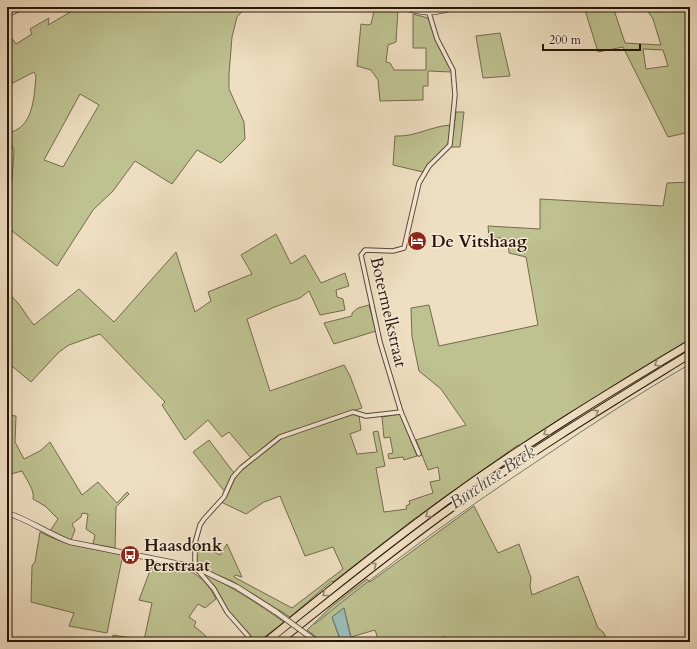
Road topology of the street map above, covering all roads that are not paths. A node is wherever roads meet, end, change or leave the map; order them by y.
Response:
1 (402, 7) edge
2 (457, 7) edge
3 (21, 8) edge
4 (429, 14) junction
5 (7, 15) edge
6 (690, 344) edge
7 (690, 354) edge
8 (401, 412) junction
9 (419, 454) dead end
10 (7, 513) edge
11 (196, 567) junction
12 (315, 641) edge
13 (248, 642) edge
14 (266, 642) edge
15 (278, 642) edge

1 - 4 street
2 - 4 street
3 - 5 street
4 - 8 street, Botermelkstraat
6 -> 14 highway
15 -> 7 highway
8 - 9 street, Botermelkstraat
8 - 11 street
10 - 11 street
11 - 12 street, bridge
11 - 13 street

